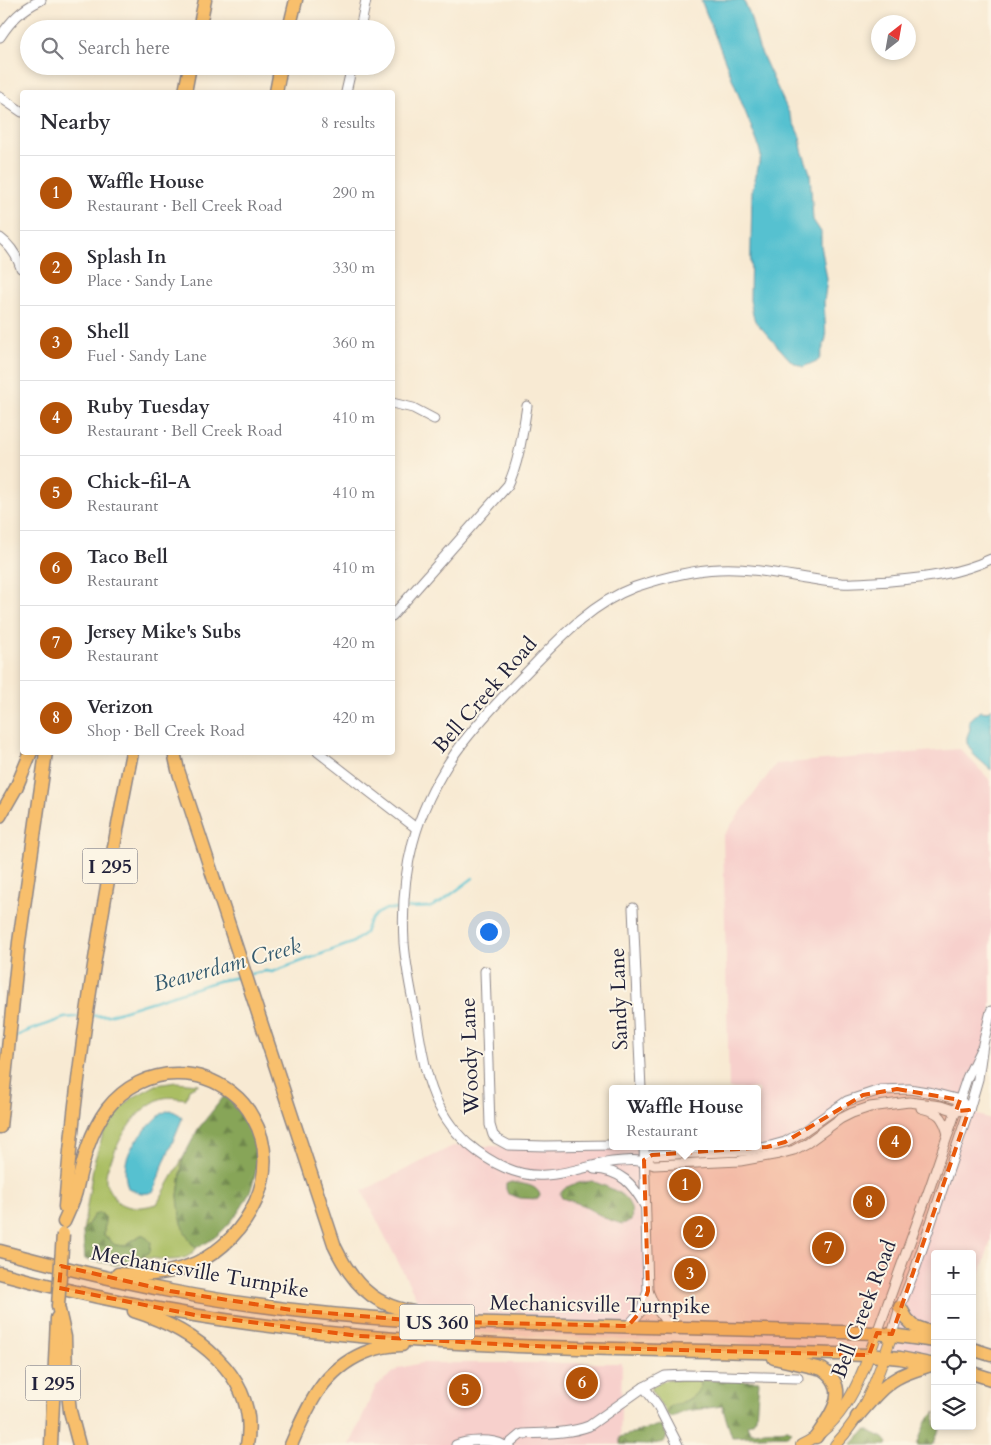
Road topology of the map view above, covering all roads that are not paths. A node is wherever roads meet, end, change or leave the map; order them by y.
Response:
1 (41, 0) edge
2 (205, 0) edge
3 (296, 0) edge
4 (366, 0) edge
5 (201, 20) edge
6 (292, 20) edge
7 (362, 20) edge
8 (0, 37) edge
9 (188, 75) edge
10 (279, 75) edge
11 (350, 75) edge
12 (185, 90) edge
13 (276, 90) edge
14 (346, 90) edge
15 (0, 96) edge
16 (20, 111) edge
17 (0, 238) edge
18 (20, 264) edge
19 (395, 404) edge
20 (527, 406) dead end
21 (434, 419) dead end
22 (991, 559) edge
23 (395, 613) edge
24 (29, 755) edge
25 (46, 755) edge
26 (131, 755) edge
27 (175, 755) edge
28 (322, 755) edge
29 (0, 816) edge
30 (416, 828) junction
31 (633, 908) dead end
32 (485, 972) dead end
33 (991, 1011) edge
34 (983, 1044) junction
35 (641, 1085) edge
36 (960, 1100) junction
37 (896, 1103) junction
38 (969, 1110) junction
39 (956, 1111) junction
40 (0, 1127) edge
41 (948, 1134) junction
42 (609, 1145) edge
43 (761, 1148) edge
44 (644, 1150) edge
45 (752, 1150) edge
46 (644, 1160) junction
47 (582, 1168) junction
48 (646, 1209) junction
49 (64, 1228) junction
50 (3, 1251) edge
51 (42, 1262) junction
52 (2, 1274) edge
53 (40, 1283) junction
54 (648, 1291) junction
55 (900, 1307) junction
56 (60, 1324) junction
57 (582, 1325) junction
58 (628, 1326) junction
59 (670, 1327) junction
60 (931, 1332) edge
61 (876, 1333) junction
62 (892, 1334) junction
63 (931, 1340) edge
64 (531, 1346) junction
65 (976, 1350) edge
66 (740, 1352) junction
67 (869, 1355) junction
68 (991, 1355) edge
69 (884, 1356) junction
70 (931, 1364) edge
71 (931, 1365) edge
72 (976, 1375) edge
73 (798, 1378) dead end
74 (991, 1379) edge
75 (644, 1387) junction
76 (857, 1417) junction
77 (816, 1437) junction
78 (52, 1445) edge
79 (79, 1445) edge
80 (247, 1445) edge
81 (290, 1445) edge
82 (456, 1445) edge
83 (503, 1445) edge
84 (508, 1445) edge
85 (678, 1445) edge
86 (801, 1445) edge
87 (835, 1445) edge

1 - 8 street
2 - 5 highway
3 - 6 highway
4 - 7 street
9 - 12 highway
10 - 13 highway
11 - 14 street
15 - 16 street
17 - 18 street
19 - 21 street
20 - 23 street
22 - 30 street, Bell Creek Road
24 - 29 highway
25 - 40 highway
26 - 49 highway, I 295
27 - 57 highway
28 - 30 street
30 - 47 street, Bell Creek Road
31 - 35 street, Sandy Lane
32 - 42 street, Woody Lane
33 - 34 street
34 - 36 street
34 - 38 street
36 - 38 street
36 - 39 street, Bell Creek Road
36 - 43 street, Bell Creek Road
37 - 39 street, Bell Creek Road
37 - 41 street
37 - 46 street, Bell Creek Road
38 - 39 street, Bell Creek Road
38 - 55 street, Bell Creek Road
39 - 41 street, Bell Creek Road
41 - 61 street, Bell Creek Road
44 - 46 street
45 - 46 street, Bell Creek Road
46 - 47 street, Bell Creek Road
46 - 48 street
47 - 48 street
48 - 54 street
49 - 51 highway
49 - 56 highway, I 295, bridge
50 - 51 highway, Mechanicsville Turnpike / US 360
51 - 57 highway, Mechanicsville Turnpike / US 360
52 - 53 highway, Mechanicsville Turnpike / US 360
53 - 64 highway, Mechanicsville Turnpike / US 360
53 - 80 highway
54 - 58 street
54 - 59 street
55 - 60 highway
55 - 62 street, Bell Creek Road
56 - 78 highway, I 295
56 - 79 highway
57 - 58 highway, Mechanicsville Turnpike / US 360
58 - 59 highway, Mechanicsville Turnpike / US 360
59 - 61 highway, Mechanicsville Turnpike / US 360
61 - 62 highway, Mechanicsville Turnpike / US 360
61 - 67 main road, Bell Creek Road
62 - 63 highway, Mechanicsville Turnpike / US 360
62 - 69 main road, Bell Creek Road
64 - 66 highway, Mechanicsville Turnpike / US 360
64 - 81 highway
65 - 68 highway
66 - 67 highway, Mechanicsville Turnpike / US 360
66 - 77 highway
67 - 69 highway, Mechanicsville Turnpike / US 360
67 - 77 main road, Bell Creek Road
69 - 70 highway, Mechanicsville Turnpike / US 360
69 - 76 main road, Bell Creek Road
71 - 76 highway
72 - 74 highway
73 - 75 street
75 - 84 street
75 - 85 street
76 - 87 main road, Bell Creek Road
77 - 86 main road, Bell Creek Road
82 - 83 street

